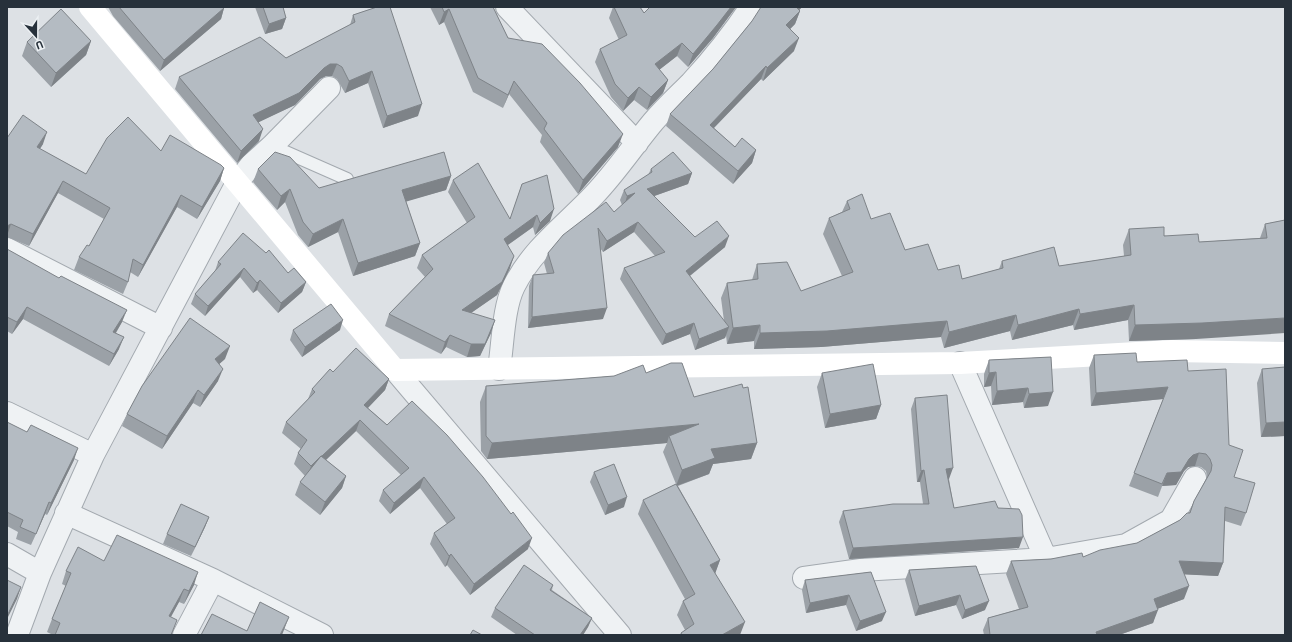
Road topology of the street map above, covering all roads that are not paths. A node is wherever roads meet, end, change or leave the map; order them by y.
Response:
1 (90, 7) edge
2 (507, 7) edge
3 (751, 7) edge
4 (329, 88) dead end
5 (637, 143) junction
6 (272, 146) junction
7 (347, 179) edge
8 (237, 183) junction
9 (7, 249) edge
10 (161, 328) junction
11 (1285, 353) edge
12 (960, 363) junction
13 (499, 369) junction
14 (395, 370) junction
15 (7, 413) edge
16 (94, 455) junction
17 (1195, 478) dead end
18 (66, 513) junction
19 (7, 554) edge
20 (1046, 559) junction
21 (40, 573) junction
22 (804, 578) dead end
23 (213, 580) junction
24 (609, 630) edge
25 (314, 633) edge
26 (17, 635) edge
27 (184, 635) edge

1 - 8 street
2 - 5 street
3 - 5 street
4 - 6 street
5 - 13 street
6 - 7 lane
6 - 8 street
8 - 10 street
8 - 14 street
9 - 10 street
10 - 16 street
11 - 12 street
12 - 13 street
12 - 20 street
13 - 14 street
14 - 24 street
15 - 16 street
16 - 18 street
17 - 20 street
18 - 21 street
18 - 23 street
19 - 21 street
20 - 22 street
21 - 26 street
23 - 25 street
23 - 27 street

